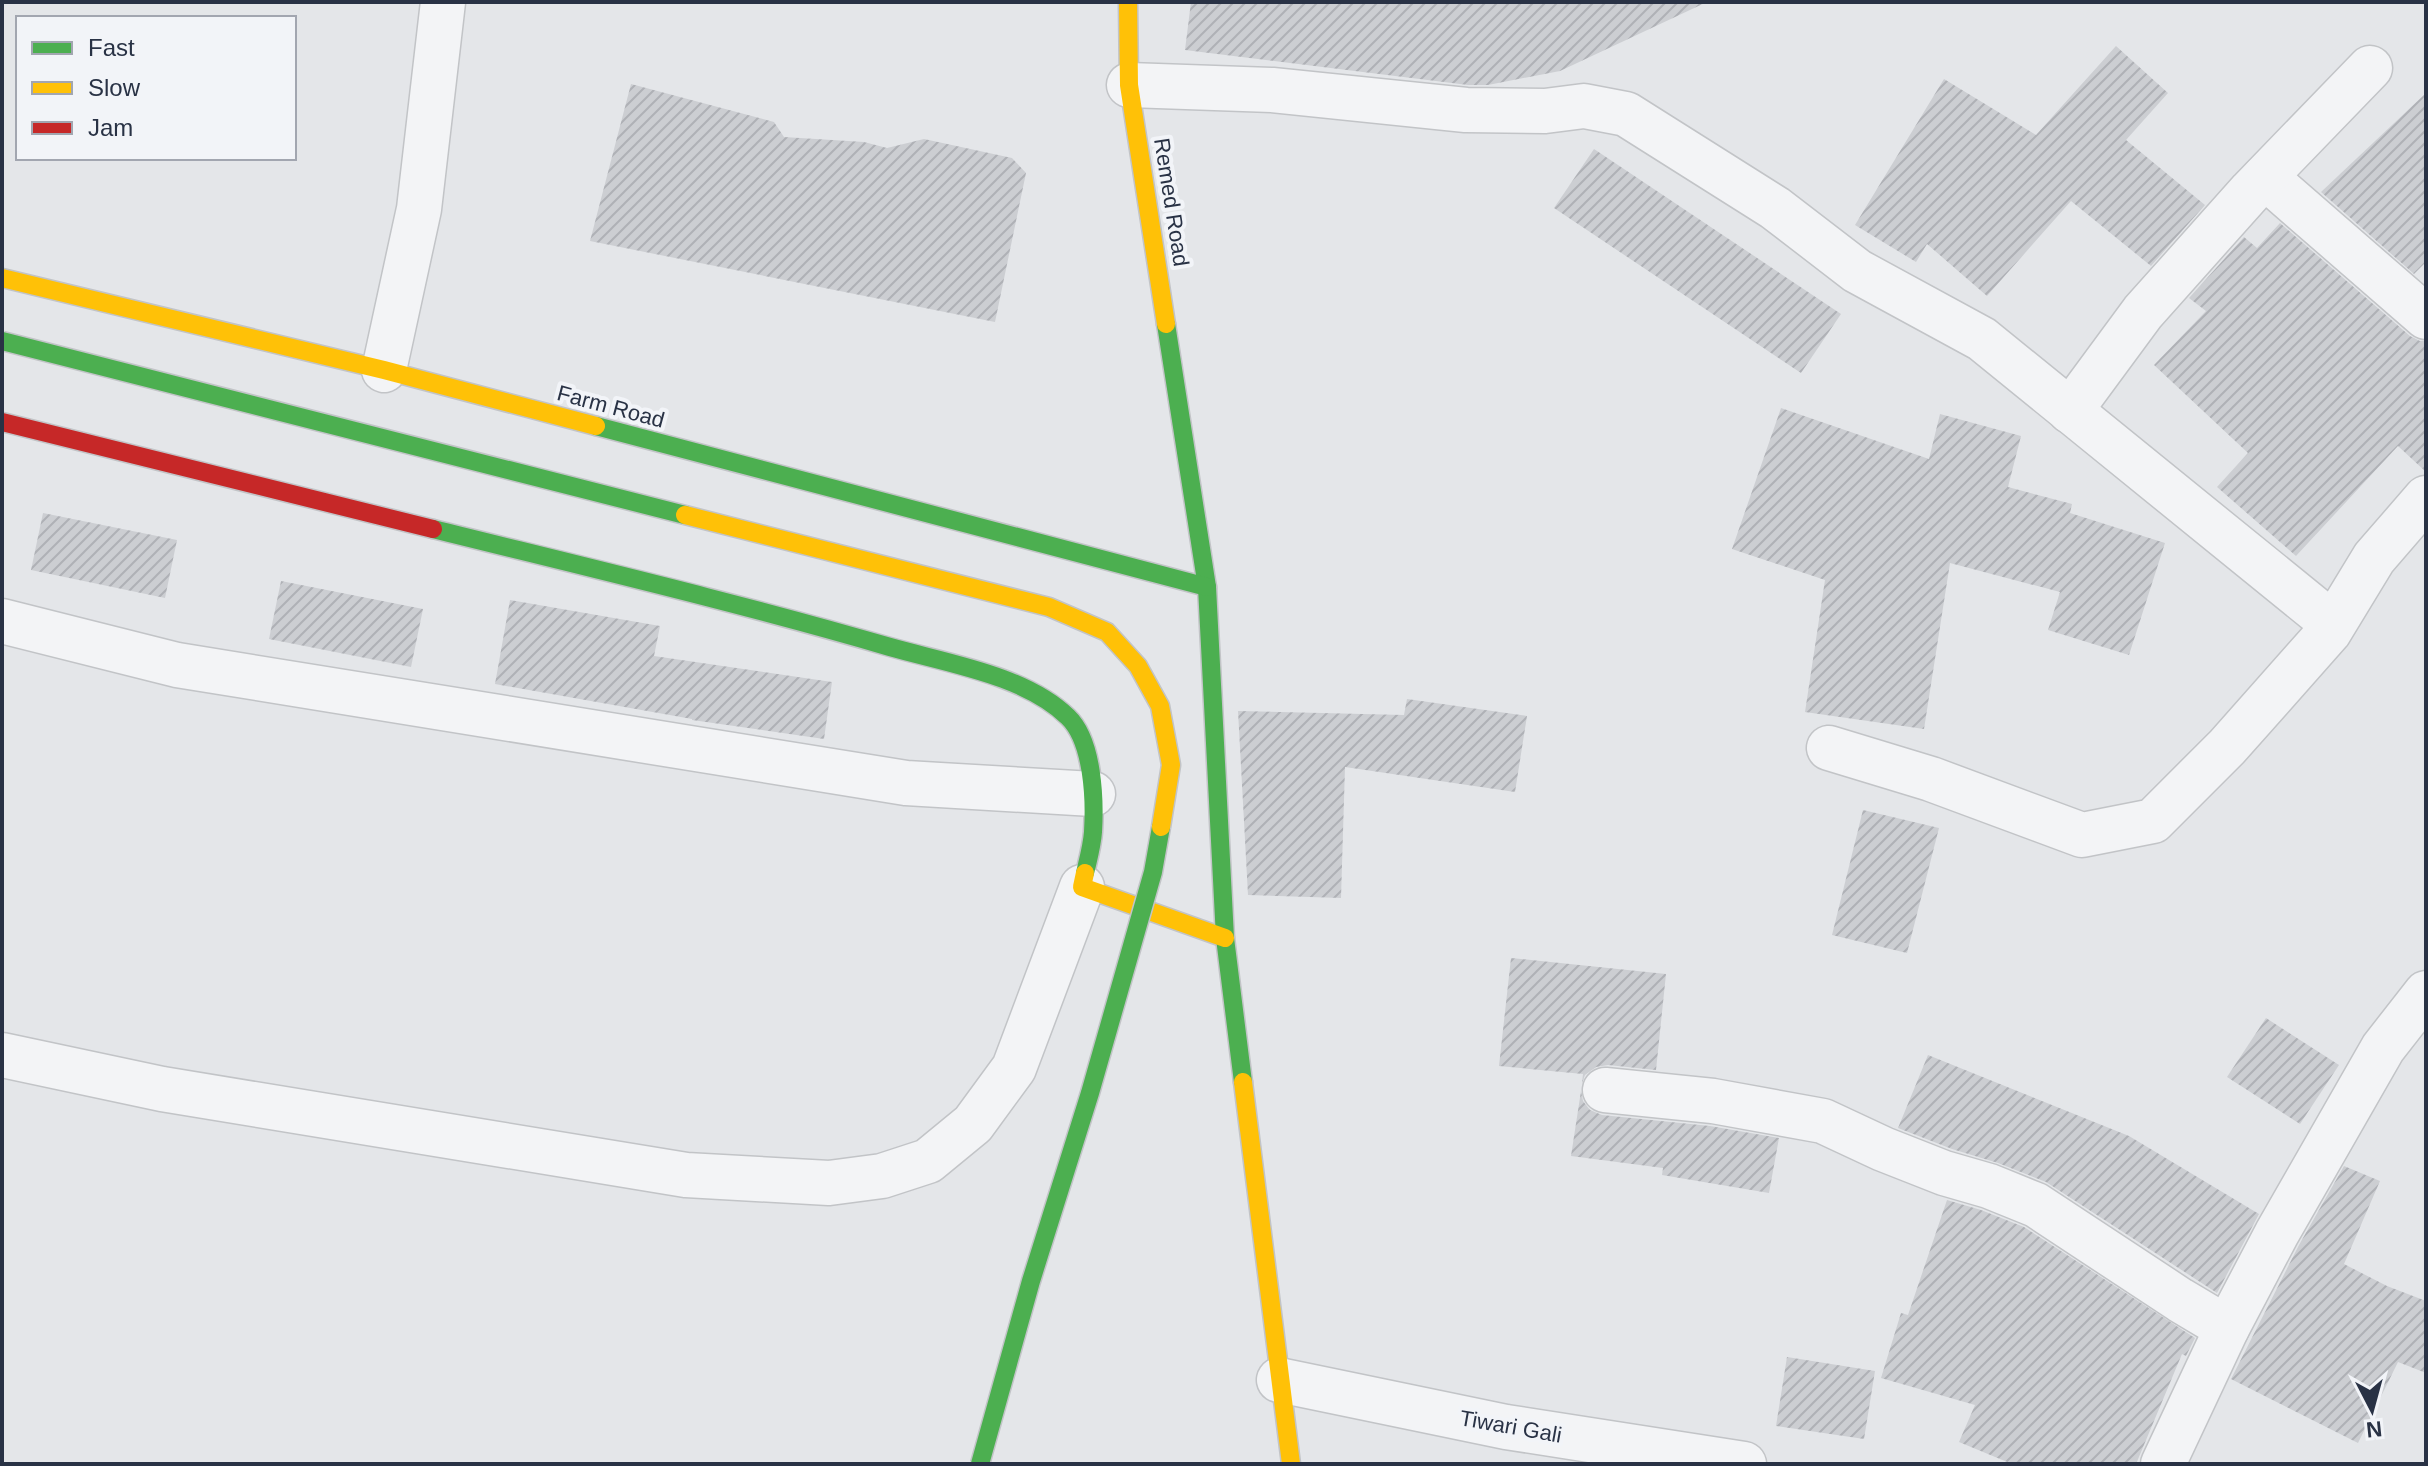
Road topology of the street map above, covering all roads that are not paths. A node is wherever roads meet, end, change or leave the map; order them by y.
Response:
1 (443, 2) edge
2 (1128, 2) edge
3 (2370, 68) dead end
4 (1129, 85) junction
5 (2265, 177) junction
6 (2, 278) edge
7 (2426, 317) edge
8 (2, 341) edge
9 (384, 370) junction
10 (2070, 411) junction
11 (2, 422) edge
12 (2422, 511) edge
13 (1207, 587) junction
14 (2, 621) edge
15 (2333, 624) junction
16 (1829, 748) dead end
17 (1093, 794) junction
18 (1082, 887) junction
19 (1225, 938) junction
20 (2426, 993) edge
21 (2, 1055) edge
22 (1605, 1090) dead end
23 (2227, 1328) junction
24 (1279, 1380) junction
25 (980, 1464) edge
26 (1291, 1464) edge
27 (1744, 1464) edge
28 (2163, 1464) edge

1 - 9 street
2 - 4 street, Remed Road
3 - 5 street
4 - 10 street
4 - 13 street, Remed Road
5 - 7 street
5 - 10 street
6 - 9 street, Farm Road
8 - 25 street, bridge
9 - 13 street, Farm Road
10 - 15 street
11 - 17 street
12 - 15 street
13 - 19 street, Remed Road
14 - 17 street
15 - 16 street
17 - 18 street
18 - 19 street
18 - 21 street
19 - 24 street, Remed Road
20 - 23 street
22 - 23 street
23 - 28 street
24 - 26 street, Remed Road
24 - 27 street, Tiwari Gali

